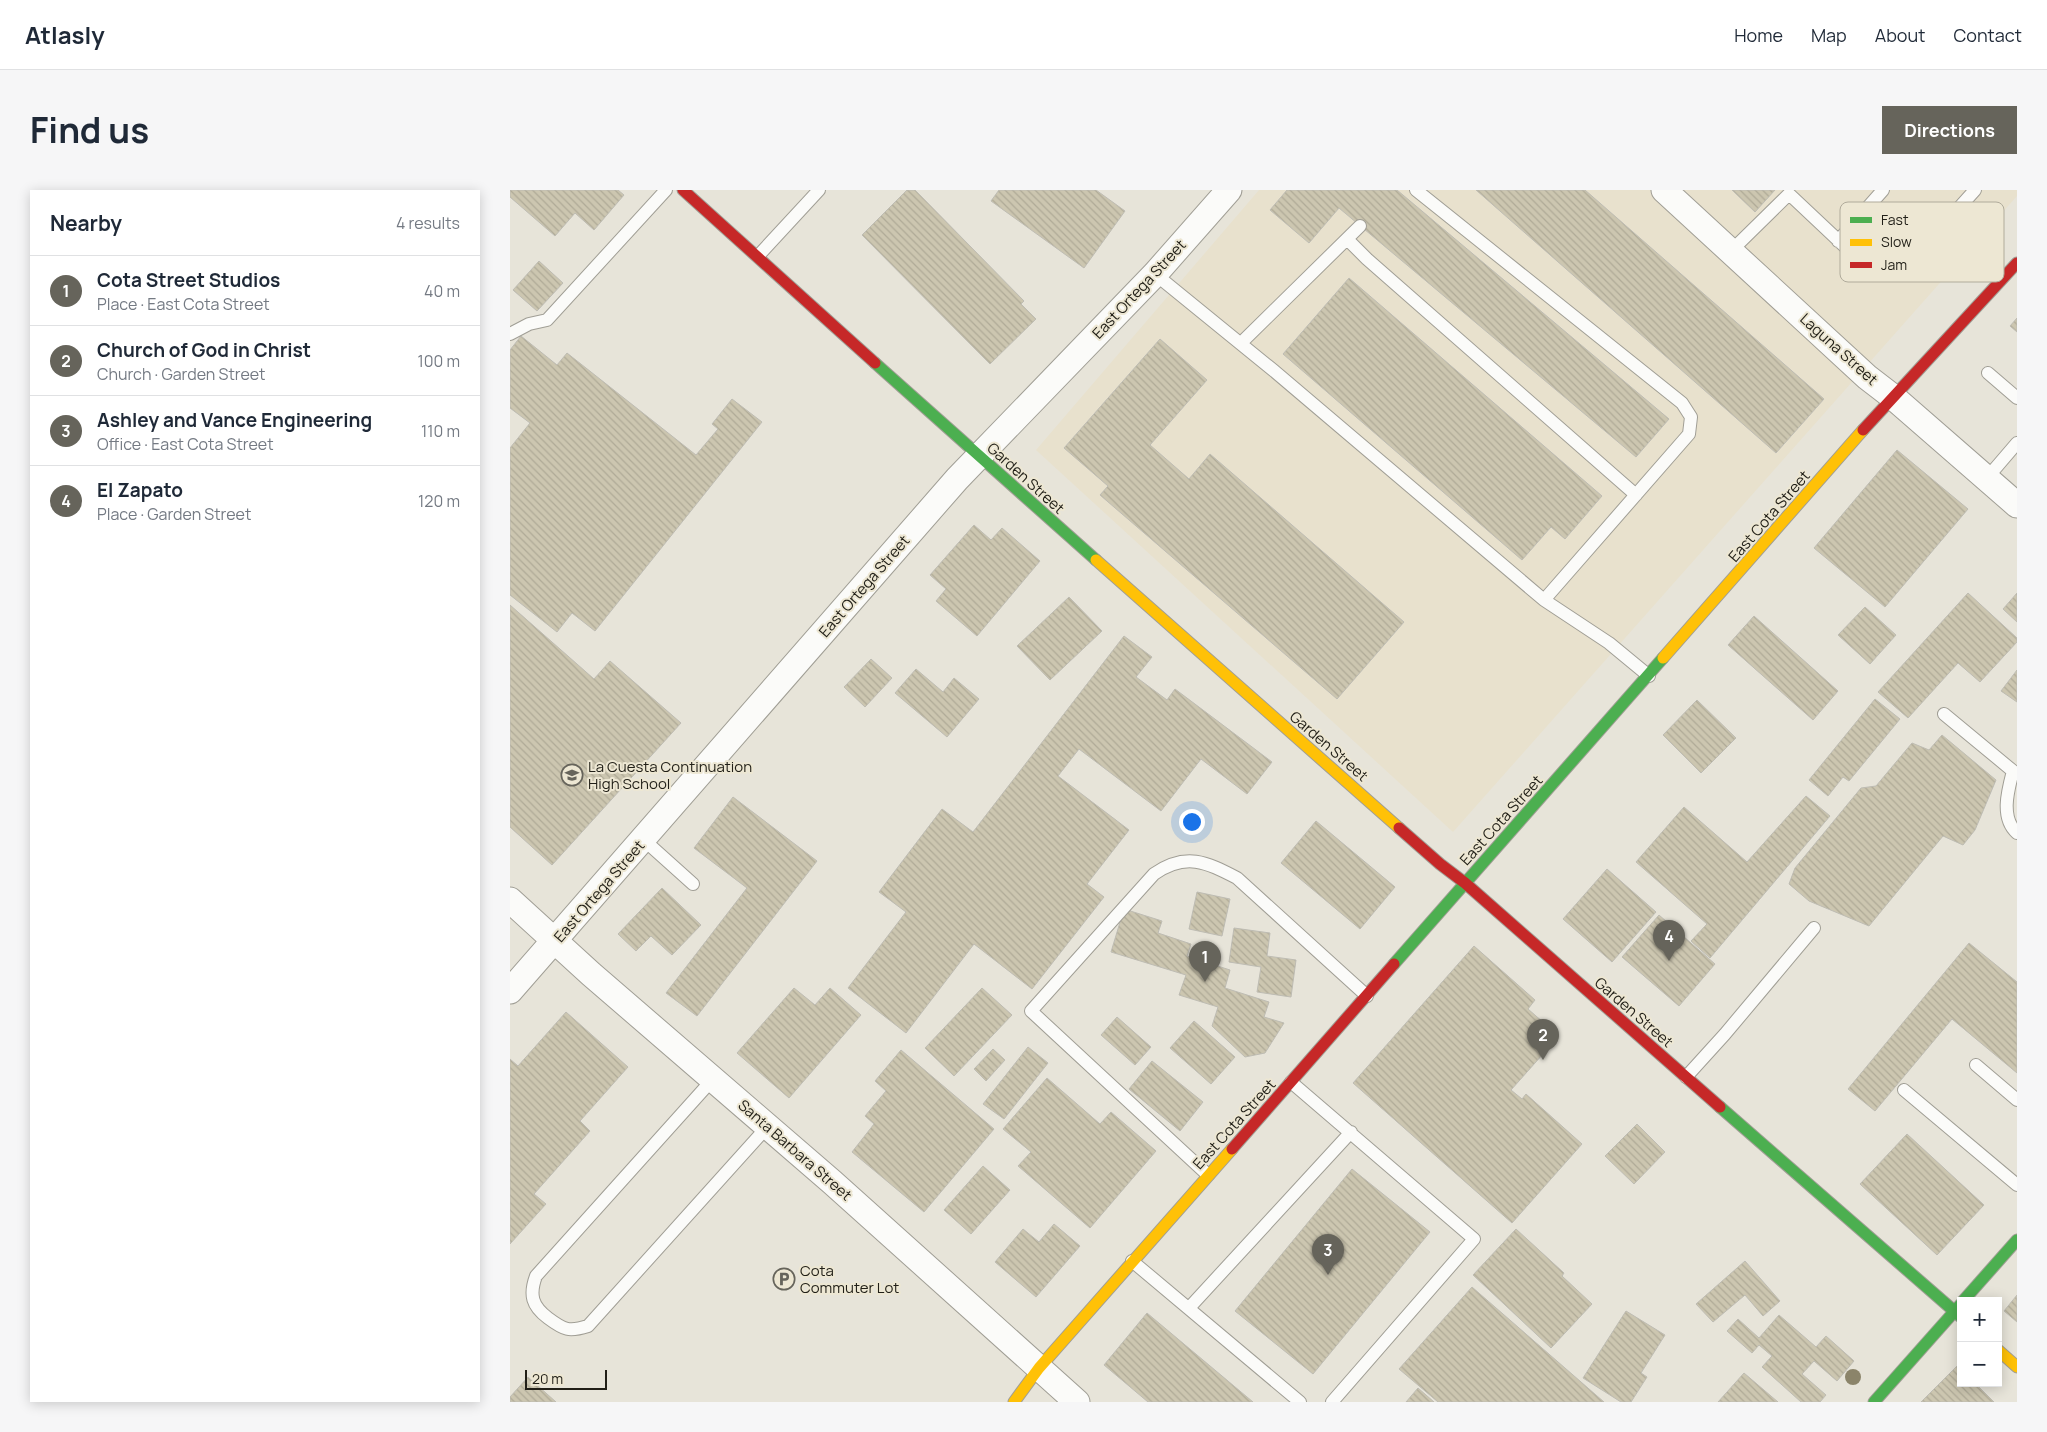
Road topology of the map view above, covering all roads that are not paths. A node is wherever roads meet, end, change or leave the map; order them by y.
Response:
1 (666, 190) edge
2 (683, 190) edge
3 (819, 190) edge
4 (1229, 190) edge
5 (1416, 190) edge
6 (1664, 190) edge
7 (1883, 190) edge
8 (1975, 190) edge
9 (1791, 192) edge
10 (1873, 202) edge
11 (1964, 202) edge
12 (1360, 226) dead end
13 (1347, 239) junction
14 (1840, 240) edge
15 (1838, 242) joint
16 (1732, 251) junction
17 (758, 256) junction
18 (2017, 264) edge
19 (1155, 274) junction
20 (2004, 278) edge
21 (2000, 282) edge
22 (510, 334) edge
23 (1241, 344) junction
24 (1988, 373) dead end
25 (1893, 397) junction
26 (2017, 398) edge
27 (2017, 443) edge
28 (980, 457) junction
29 (1987, 478) junction
30 (1636, 495) junction
31 (2017, 505) edge
32 (1544, 600) junction
33 (1649, 676) junction
34 (1944, 714) dead end
35 (2017, 833) edge
36 (644, 840) junction
37 (1465, 883) junction
38 (693, 884) dead end
39 (510, 900) edge
40 (1814, 928) dead end
41 (556, 940) junction
42 (510, 991) edge
43 (1367, 996) junction
44 (1976, 1065) dead end
45 (1686, 1077) junction
46 (714, 1078) junction
47 (1291, 1082) junction
48 (1904, 1090) dead end
49 (2017, 1100) edge
50 (768, 1126) junction
51 (1351, 1132) junction
52 (1208, 1176) junction
53 (2017, 1186) edge
54 (2017, 1240) edge
55 (1132, 1261) junction
56 (1969, 1297) edge
57 (1957, 1305) edge
58 (1189, 1308) junction
59 (1957, 1311) edge
60 (2002, 1354) edge
61 (2017, 1367) edge
62 (1039, 1368) junction
63 (1014, 1402) edge
64 (1078, 1402) edge
65 (1300, 1402) edge
66 (1332, 1402) edge
67 (1874, 1402) edge

1 - 22 lane
2 - 17 main road, Garden Street
3 - 17 lane
4 - 19 street, East Ortega Street
5 - 30 lane
6 - 16 street, Laguna Street
7 - 10 lane
8 - 11 lane
9 - 15 lane
9 - 16 lane
12 - 13 lane
13 - 23 lane
13 - 30 lane
14 - 15 lane
16 - 25 street, Laguna Street
17 - 28 main road, Garden Street
18 - 20 main road, East Cota Street
19 - 23 lane
19 - 28 street, East Ortega Street
21 - 25 main road, East Cota Street
23 - 32 lane
24 - 26 lane
25 - 29 street, Laguna Street
25 - 33 main road, East Cota Street
27 - 29 lane
28 - 36 street, East Ortega Street
28 - 37 main road, Garden Street
29 - 31 street, Laguna Street
30 - 32 lane
32 - 33 lane
33 - 37 main road, East Cota Street
34 - 35 lane
36 - 38 lane
36 - 41 street, East Ortega Street
37 - 43 main road, East Cota Street
37 - 45 main road, Garden Street
39 - 41 street, Santa Barbara Street
40 - 45 lane
41 - 42 street, East Ortega Street
41 - 46 street, Santa Barbara Street
43 - 47 main road, East Cota Street
43 - 52 lane
44 - 49 lane
45 - 57 main road, Garden Street
46 - 50 street, Santa Barbara Street
46 - 50 lane
47 - 51 lane
47 - 52 main road, East Cota Street
48 - 53 lane
50 - 62 street, Santa Barbara Street
51 - 58 lane
51 - 66 lane
52 - 55 main road, East Cota Street
54 - 56 main road
55 - 58 lane
55 - 62 main road, East Cota Street
58 - 65 lane
59 - 67 main road
60 - 61 main road
62 - 63 main road, East Cota Street
62 - 64 street, Santa Barbara Street

